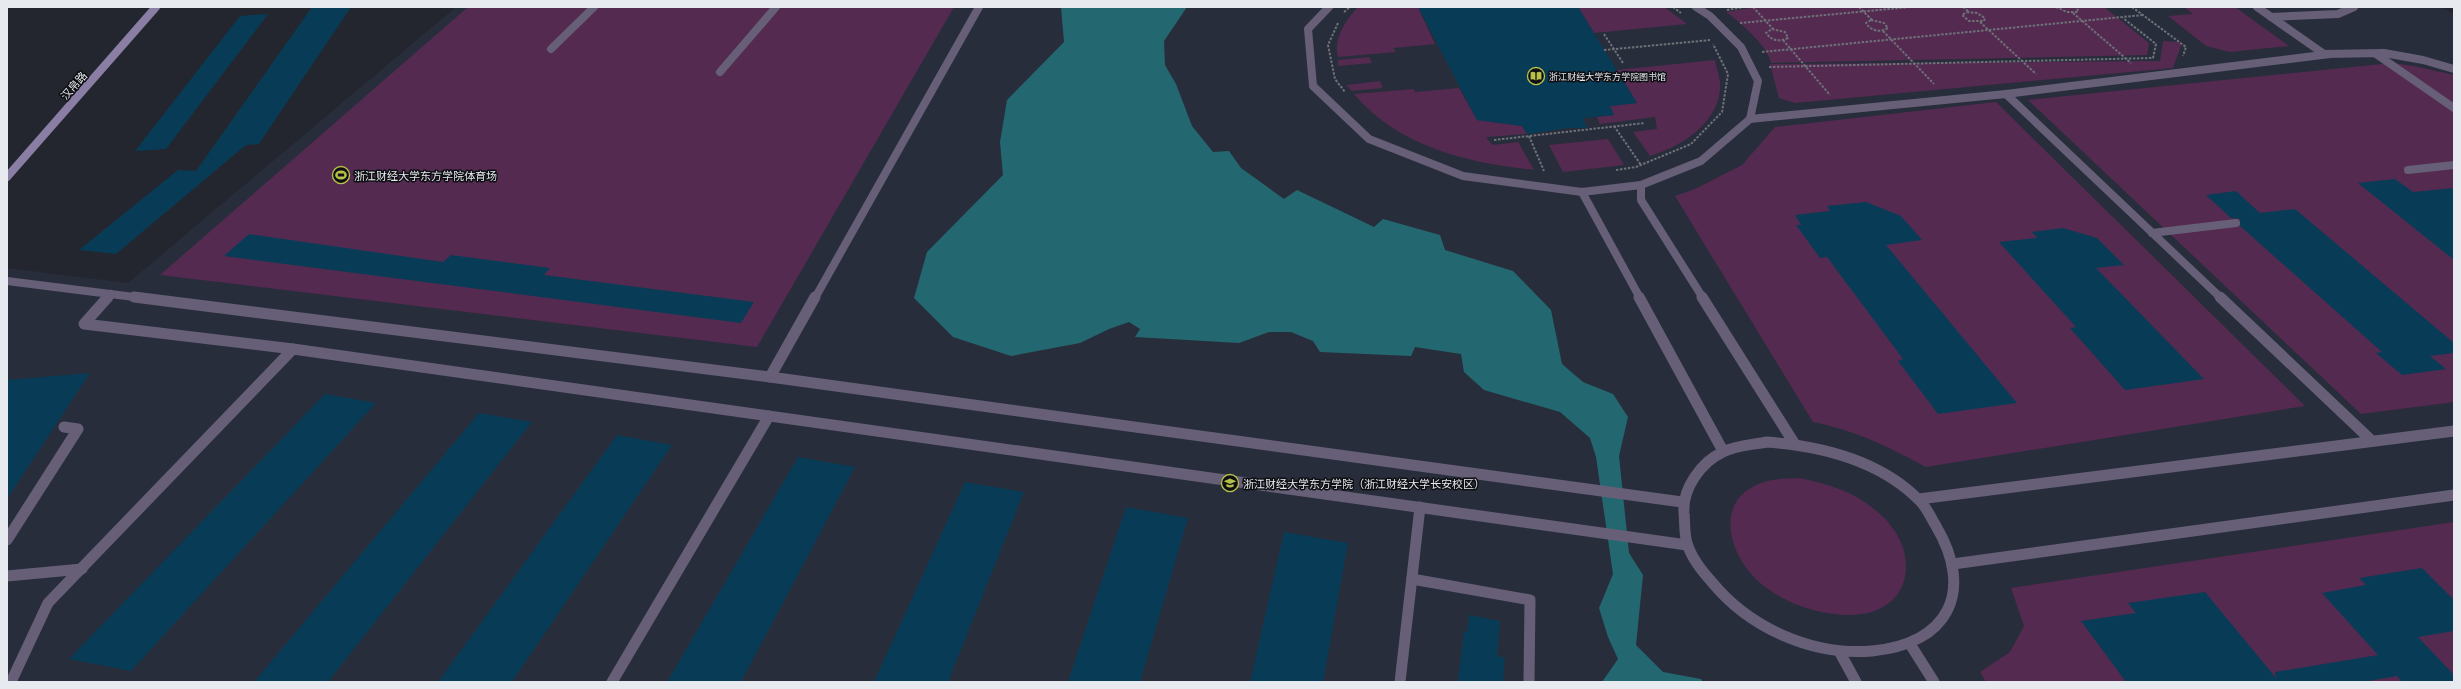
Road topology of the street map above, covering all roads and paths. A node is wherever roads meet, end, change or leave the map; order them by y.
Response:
1 (156, 7) edge
2 (594, 7) edge
3 (776, 7) edge
4 (979, 7) edge
5 (1329, 7) edge
6 (1673, 7) edge
7 (1696, 7) edge
8 (1744, 7) edge
9 (1753, 7) edge
10 (1859, 7) edge
11 (1911, 7) edge
12 (1963, 7) edge
13 (2056, 7) edge
14 (2077, 7) edge
15 (2132, 7) edge
16 (2257, 7) edge
17 (2354, 7) edge
18 (1720, 11) dead end
19 (1864, 11) junction
20 (1968, 12) junction
21 (2073, 13) junction
22 (2143, 15) junction
23 (2272, 17) junction
24 (1687, 18) dead end
25 (2124, 18) junction
26 (1339, 20) dead end
27 (1765, 20) junction
28 (1872, 20) junction
29 (1980, 22) junction
30 (2083, 22) junction
31 (1741, 28) dead end
32 (1773, 29) junction
33 (1883, 31) junction
34 (1989, 31) junction
35 (1604, 34) dead end
36 (1783, 40) junction
37 (1892, 40) junction
38 (1758, 47) dead end
39 (1614, 49) junction
40 (1791, 49) junction
41 (551, 50) dead end
42 (1604, 50) dead end
43 (1762, 52) junction
44 (2330, 54) junction
45 (2376, 54) junction
46 (1763, 58) dead end
47 (2126, 58) junction
48 (2021, 61) junction
49 (2181, 62) dead end
50 (1623, 63) dead end
51 (1915, 64) junction
52 (1805, 67) junction
53 (2137, 67) dead end
54 (2454, 69) edge
55 (720, 72) dead end
56 (1769, 73) dead end
57 (2038, 76) dead end
58 (1936, 86) dead end
59 (2006, 94) junction
60 (1830, 96) dead end
61 (1350, 97) dead end
62 (2454, 108) edge
63 (1750, 120) junction
64 (1645, 123) dead end
65 (1614, 126) junction
66 (1529, 136) junction
67 (1494, 140) dead end
68 (1641, 165) junction
69 (2454, 165) edge
70 (1612, 170) dead end
71 (2408, 170) dead end
72 (1539, 174) dead end
73 (7, 177) edge
74 (1641, 185) junction
75 (1582, 192) junction
76 (2236, 223) dead end
77 (2152, 233) junction
78 (7, 281) edge
79 (110, 294) junction
80 (293, 348) junction
81 (770, 377) junction
82 (769, 416) junction
83 (64, 427) dead end
84 (2454, 431) edge
85 (2372, 441) junction
86 (1794, 443) junction
87 (1723, 451) junction
88 (2454, 495) edge
89 (1919, 499) junction
90 (1682, 502) junction
91 (1420, 507) junction
92 (7, 540) edge
93 (1687, 545) junction
94 (1953, 564) junction
95 (82, 568) junction
96 (7, 576) edge
97 (1412, 579) junction
98 (1910, 644) junction
99 (1840, 651) junction
100 (12, 682) edge
101 (612, 682) edge
102 (1400, 682) edge
103 (1529, 682) edge
104 (1856, 682) edge
105 (1934, 682) edge

1 - 73 street, 汉帛路
2 - 41 street
3 - 55 street
4 - 81 street
5 - 75 street
6 - 24 path
7 - 63 street
8 - 18 path
9 - 27 path
10 - 19 path
11 - 19 path
12 - 20 path
13 - 21 path
14 - 21 path
15 - 22 path
16 - 23 street
17 - 23 street
19 - 27 path
19 - 28 path
20 - 29 path
20 - 29 path
21 - 30 path
22 - 25 path
22 - 49 path
23 - 44 street
25 - 30 path
25 - 47 path
26 - 61 path
27 - 31 path
27 - 32 path
28 - 33 path
28 - 33 path
29 - 34 path
30 - 34 path
30 - 47 path
32 - 36 path
32 - 36 path
33 - 37 path
34 - 37 path
34 - 48 path
35 - 39 path
36 - 40 path
37 - 40 path
37 - 51 path
38 - 43 path
39 - 42 path
39 - 50 path
39 - 68 path
40 - 43 path
40 - 52 path
43 - 46 path
44 - 45 street
44 - 59 street
45 - 54 street
45 - 62 street
47 - 48 path
47 - 53 path
48 - 51 path
48 - 57 path
51 - 52 path
51 - 58 path
52 - 56 path
52 - 60 path
59 - 63 street
59 - 77 street
63 - 74 street
64 - 65 path
65 - 66 path
65 - 68 path
66 - 67 path
66 - 72 path
68 - 70 path
69 - 71 street
74 - 75 street
74 - 86 street
75 - 87 street
76 - 77 street
77 - 85 street
78 - 79 street
79 - 80 street
79 - 81 street
80 - 82 street
80 - 95 street
81 - 90 street
82 - 91 street
82 - 101 street
83 - 92 street
84 - 85 street
85 - 89 street
86 - 87 street
86 - 89 street
87 - 90 street
88 - 94 street
89 - 94 street
90 - 93 street
91 - 93 street
91 - 97 street
93 - 99 street
94 - 98 street
95 - 96 street
95 - 100 street
97 - 102 street
97 - 103 street
98 - 99 street
98 - 105 street
99 - 104 street

